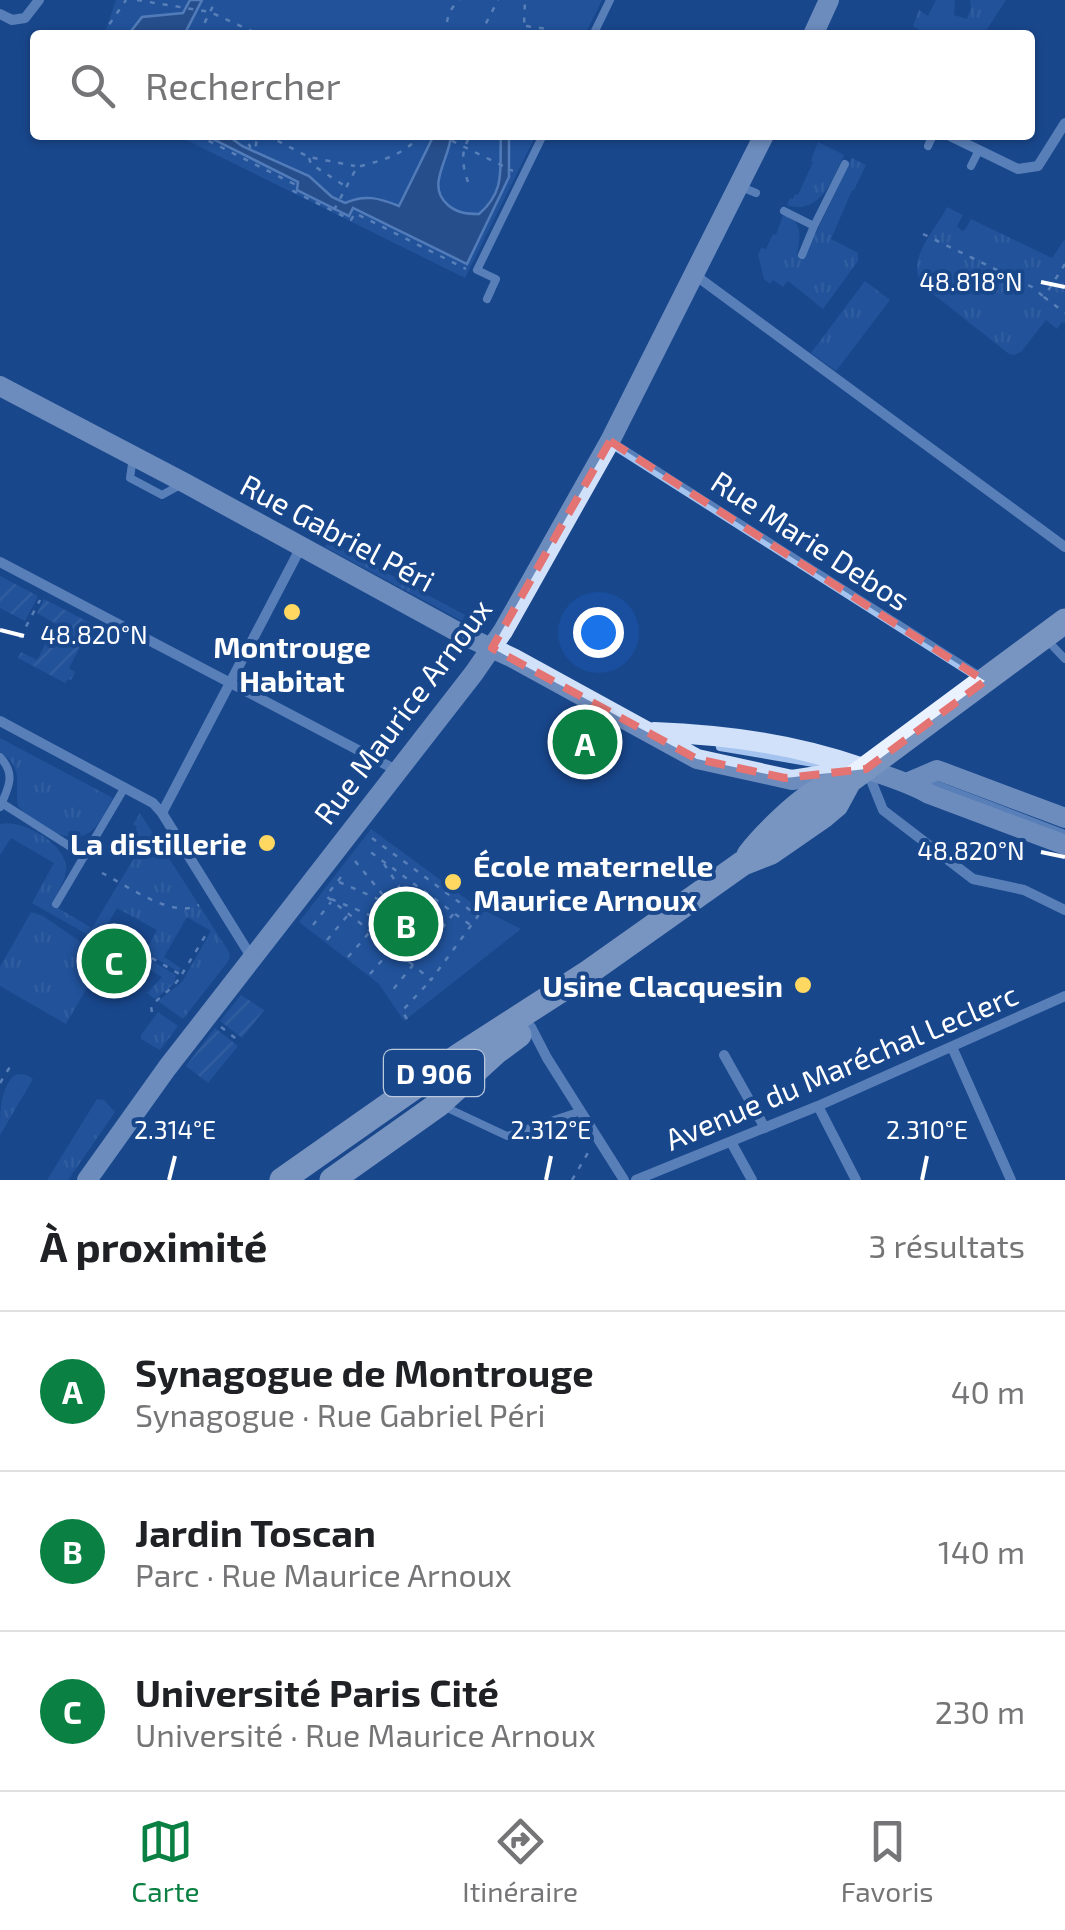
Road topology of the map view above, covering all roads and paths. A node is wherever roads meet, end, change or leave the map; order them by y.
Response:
1 (39, 0) edge
2 (126, 0) edge
3 (137, 0) edge
4 (216, 0) edge
5 (460, 0) edge
6 (498, 0) edge
7 (526, 0) edge
8 (610, 0) edge
9 (829, 0) edge
10 (210, 12) junction
11 (0, 14) edge
12 (526, 26) junction
13 (105, 30) edge
14 (203, 30) edge
15 (249, 30) edge
16 (445, 30) edge
17 (483, 30) edge
18 (524, 30) edge
19 (548, 30) edge
20 (595, 30) edge
21 (815, 30) edge
22 (1065, 123) edge
23 (207, 140) edge
24 (244, 140) edge
25 (256, 140) edge
26 (276, 140) edge
27 (417, 140) edge
28 (450, 140) edge
29 (468, 140) edge
30 (541, 140) edge
31 (763, 140) edge
32 (931, 140) edge
33 (958, 140) edge
34 (928, 146) dead end
35 (464, 147) junction
36 (250, 150) junction
37 (979, 150) junction
38 (309, 157) junction
39 (246, 158) junction
40 (845, 164) dead end
41 (356, 166) junction
42 (971, 166) dead end
43 (512, 170) dead end
44 (468, 182) dead end
45 (346, 186) junction
46 (334, 211) junction
47 (784, 211) dead end
48 (814, 226) junction
49 (923, 234) dead end
50 (802, 254) dead end
51 (1065, 264) edge
52 (476, 270) junction
53 (696, 275) junction
54 (1044, 297) junction
55 (486, 299) dead end
56 (1065, 312) edge
57 (0, 386) edge
58 (610, 441) junction
59 (301, 547) junction
60 (1065, 547) edge
61 (0, 562) edge
62 (41, 598) dead end
63 (1065, 621) edge
64 (1044, 637) junction
65 (20, 638) dead end
66 (492, 648) junction
67 (1065, 659) edge
68 (985, 681) junction
69 (231, 682) junction
70 (0, 721) edge
71 (647, 731) junction
72 (0, 757) edge
73 (398, 771) junction
74 (858, 775) junction
75 (909, 782) junction
76 (124, 788) junction
77 (1, 804) edge
78 (162, 813) junction
79 (1065, 818) edge
80 (1065, 834) edge
81 (367, 835) dead end
82 (1065, 845) edge
83 (364, 847) dead end
84 (85, 856) junction
85 (383, 862) junction
86 (102, 873) dead end
87 (338, 881) junction
88 (326, 896) junction
89 (332, 901) junction
90 (56, 904) dead end
91 (390, 904) junction
92 (199, 905) dead end
93 (1065, 910) edge
94 (454, 913) junction
95 (348, 914) junction
96 (419, 916) junction
97 (313, 925) dead end
98 (472, 926) junction
99 (408, 930) junction
100 (107, 932) dead end
101 (370, 932) junction
102 (207, 933) dead end
103 (327, 940) dead end
104 (432, 940) junction
105 (392, 949) junction
106 (252, 958) junction
107 (348, 958) dead end
108 (413, 966) junction
109 (590, 972) junction
110 (370, 974) dead end
111 (181, 976) junction
112 (431, 980) junction
113 (391, 992) dead end
114 (1065, 996) edge
115 (152, 1012) dead end
116 (407, 1019) dead end
117 (217, 1024) dead end
118 (531, 1027) junction
119 (239, 1041) dead end
120 (952, 1047) junction
121 (724, 1056) dead end
122 (13, 1062) dead end
123 (0, 1083) edge
124 (439, 1104) junction
125 (818, 1106) junction
126 (581, 1110) junction
127 (766, 1128) junction
128 (527, 1129) dead end
129 (514, 1134) dead end
130 (597, 1137) junction
131 (731, 1142) junction
132 (87, 1180) edge
133 (282, 1180) edge
134 (332, 1180) edge
135 (572, 1180) edge
136 (624, 1180) edge
137 (636, 1180) edge
138 (752, 1180) edge
139 (856, 1180) edge
140 (1011, 1180) edge

1 - 11 street
2 - 13 path
3 - 10 path
4 - 10 path
5 - 16 path
6 - 17 path
7 - 12 path
8 - 20 lane
9 - 21 main road
10 - 14 path
10 - 15 path
12 - 18 path
12 - 19 path
22 - 37 street
23 - 39 path
24 - 36 path
25 - 36 path
26 - 38 path
27 - 41 path
28 - 35 path
29 - 35 path
30 - 52 lane
31 - 53 main road, Rue Maurice Arnoux
32 - 34 lane
33 - 37 street
35 - 43 path
35 - 44 path
36 - 39 path
37 - 42 lane
38 - 41 path
38 - 45 path
39 - 46 path
40 - 48 lane
41 - 45 path
45 - 46 path
46 - 52 path
47 - 48 lane
48 - 50 lane
49 - 54 path
51 - 54 path
52 - 55 lane
53 - 58 main road, Rue Maurice Arnoux
53 - 60 street
54 - 56 path
57 - 59 main road, Rue Gabriel Péri
58 - 66 main road, Rue Maurice Arnoux
58 - 68 street, Rue Marie Debos
59 - 66 main road, Rue Gabriel Péri
59 - 69 street
61 - 69 street
62 - 65 path
63 - 64 main road, D 906
64 - 67 lane
64 - 68 main road, D 906
66 - 71 main road, Rue Gabriel Péri
66 - 73 main road, Rue Maurice Arnoux
68 - 74 main road, D 906
69 - 73 street
69 - 78 street
70 - 76 street
71 - 74 main road, Rue Gabriel Péri
71 - 74 main road, Rue Gabriel Péri
72 - 77 lane
73 - 106 main road, Rue Maurice Arnoux
74 - 75 main road
74 - 93 street
74 - 109 main road, D 906
75 - 79 main road
75 - 80 lane
75 - 82 main road
76 - 78 street
76 - 84 lane
77 - 84 lane
78 - 106 street
81 - 98 path
83 - 85 path
84 - 90 lane
85 - 94 path
85 - 96 path
86 - 92 path
87 - 88 path
87 - 91 path
87 - 91 path
88 - 89 path
88 - 99 path
89 - 95 path
89 - 97 path
91 - 96 path
91 - 99 path
94 - 98 path
94 - 104 path
95 - 101 path
95 - 103 path
96 - 104 path
98 - 112 path
99 - 104 path
100 - 111 path
101 - 105 path
101 - 107 path
102 - 111 path
104 - 108 path
105 - 108 path
105 - 110 path
106 - 132 main road, Rue Maurice Arnoux
108 - 112 path
108 - 113 path
109 - 118 main road, D 906
109 - 133 main road, D 906
111 - 115 path
112 - 116 path
114 - 120 street, Avenue du Maréchal Leclerc
117 - 119 path
118 - 124 main road, D 906
118 - 126 street
120 - 125 street, Avenue du Maréchal Leclerc
120 - 140 street
121 - 127 street
122 - 123 path
124 - 129 lane
124 - 134 main road, D 906
125 - 127 street, Avenue du Maréchal Leclerc
125 - 139 street
126 - 128 lane
126 - 130 street
127 - 131 street, Avenue du Maréchal Leclerc
130 - 135 path
130 - 136 street
131 - 137 street, Avenue du Maréchal Leclerc
131 - 138 street

